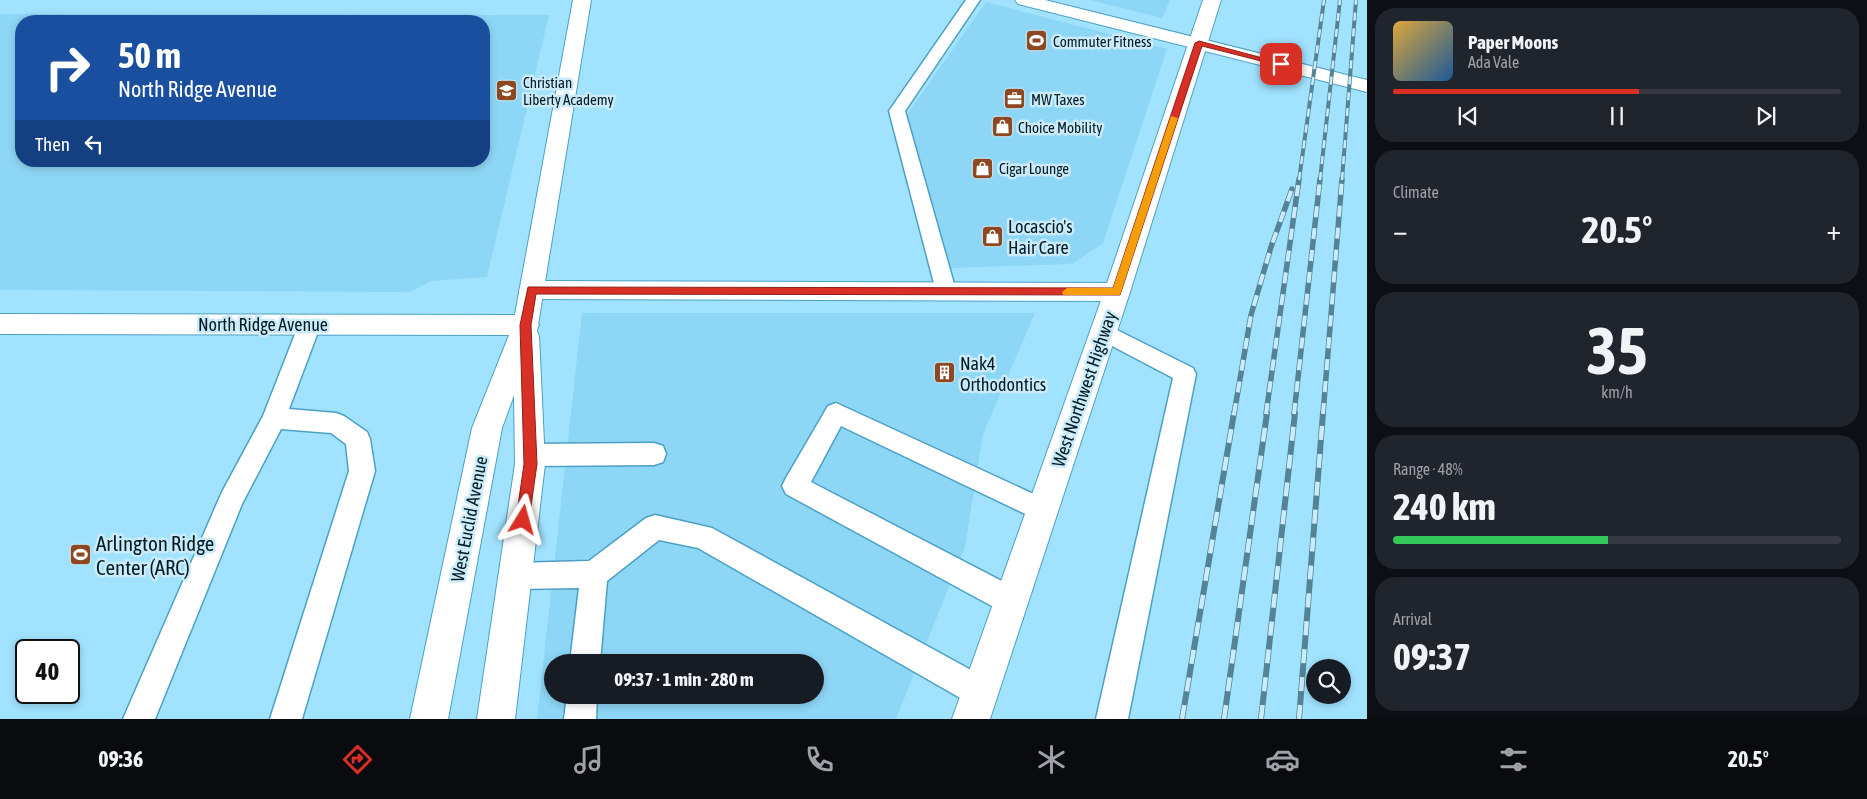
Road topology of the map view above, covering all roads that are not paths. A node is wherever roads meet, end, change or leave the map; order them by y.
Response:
1 (582, 0) edge
2 (973, 0) edge
3 (1024, 0) edge
4 (1212, 0) edge
5 (1199, 43) junction
6 (1367, 86) edge
7 (532, 290) junction
8 (946, 292) junction
9 (1116, 292) junction
10 (0, 324) edge
11 (310, 324) junction
12 (526, 325) junction
13 (1103, 331) junction
14 (274, 418) junction
15 (654, 454) dead end
16 (530, 455) junction
17 (1042, 510) junction
18 (594, 574) junction
19 (515, 576) junction
20 (1011, 601) junction
21 (587, 654) edge
22 (980, 692) junction
23 (581, 704) edge
24 (138, 719) edge
25 (286, 719) edge
26 (430, 719) edge
27 (496, 719) edge
28 (580, 719) edge
29 (971, 719) edge
30 (1112, 719) edge

1 - 7 street, West Euclid Avenue
2 - 8 lane
3 - 5 street
4 - 5 street, West Northwest Highway
5 - 6 street
5 - 9 street, West Northwest Highway
7 - 8 street
7 - 12 street, West Euclid Avenue
8 - 9 street
9 - 13 street, West Northwest Highway
10 - 11 street, North Ridge Avenue
11 - 12 street, North Ridge Avenue
11 - 14 lane
12 - 16 street, West Euclid Avenue
12 - 26 street, West Euclid Avenue
13 - 17 street, West Northwest Highway
13 - 30 lane
14 - 24 lane
14 - 25 lane
15 - 16 lane
16 - 19 street, West Euclid Avenue
17 - 20 street, West Northwest Highway
17 - 20 lane
18 - 19 lane
18 - 21 lane
18 - 22 lane
19 - 27 street, West Euclid Avenue
20 - 22 street, West Northwest Highway
22 - 29 street, West Northwest Highway
23 - 28 lane

